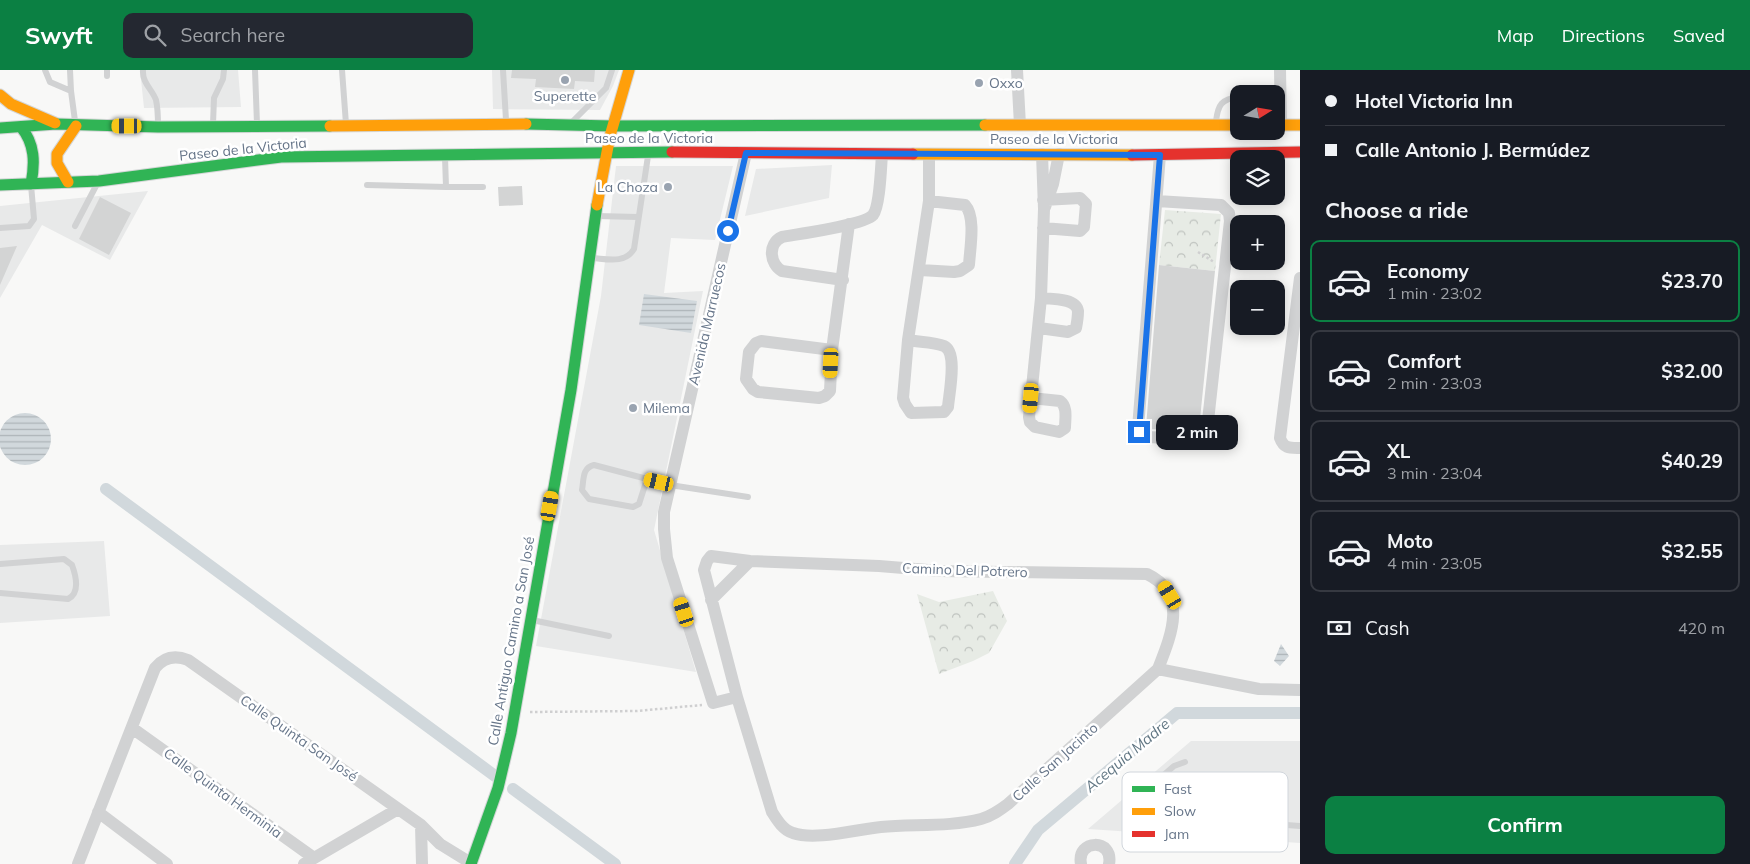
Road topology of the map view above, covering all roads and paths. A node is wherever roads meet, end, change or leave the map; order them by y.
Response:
1 (44, 70) edge
2 (70, 70) edge
3 (144, 70) edge
4 (224, 70) edge
5 (255, 70) edge
6 (342, 70) edge
7 (502, 70) edge
8 (612, 70) edge
9 (629, 70) edge
10 (1017, 70) edge
11 (1280, 70) edge
12 (1279, 85) edge
13 (71, 91) junction
14 (0, 95) edge
15 (1230, 99) edge
16 (56, 124) junction
17 (506, 124) junction
18 (1285, 124) edge
19 (257, 125) junction
20 (346, 125) junction
21 (569, 125) junction
22 (1216, 125) junction
23 (1230, 125) edge
24 (1300, 125) edge
25 (76, 126) junction
26 (213, 126) junction
27 (612, 126) junction
28 (1020, 126) junction
29 (158, 127) junction
30 (0, 128) edge
31 (21, 128) junction
32 (606, 152) junction
33 (648, 152) junction
34 (1300, 152) edge
35 (746, 153) junction
36 (882, 154) junction
37 (929, 154) junction
38 (1042, 154) junction
39 (1059, 154) junction
40 (1160, 155) junction
41 (444, 156) junction
42 (99, 181) junction
43 (68, 182) junction
44 (0, 184) edge
45 (31, 184) junction
46 (367, 185) dead end
47 (483, 186) dead end
48 (446, 187) junction
49 (928, 201) junction
50 (1157, 201) junction
51 (1045, 203) junction
52 (595, 216) junction
53 (638, 217) junction
54 (849, 224) junction
55 (75, 226) dead end
56 (0, 228) edge
57 (1043, 228) junction
58 (1198, 252) dead end
59 (590, 258) junction
60 (1225, 269) junction
61 (920, 270) junction
62 (1300, 278) edge
63 (843, 280) junction
64 (1300, 282) edge
65 (1041, 298) junction
66 (1039, 328) junction
67 (908, 340) junction
68 (832, 350) junction
69 (1031, 398) junction
70 (1300, 448) edge
71 (647, 479) junction
72 (670, 485) junction
73 (748, 497) dead end
74 (750, 561) junction
75 (0, 564) edge
76 (0, 593) edge
77 (711, 600) junction
78 (531, 620) junction
79 (609, 636) dead end
80 (1158, 669) junction
81 (1300, 690) edge
82 (736, 697) junction
83 (713, 703) junction
84 (514, 712) junction
85 (132, 728) junction
86 (1185, 762) dead end
87 (1167, 772) edge
88 (398, 809) junction
89 (98, 812) junction
90 (421, 825) junction
91 (309, 861) edge
92 (78, 864) edge
93 (166, 864) edge
94 (422, 864) edge
95 (471, 864) edge
96 (1081, 864) edge
97 (1109, 864) edge

1 - 13 lane
2 - 13 lane
3 - 29 lane
4 - 26 lane
5 - 19 lane
6 - 20 lane
7 - 17 lane
8 - 21 lane
9 - 27 main road, Calle Antiguo Camino a San José
10 - 28 street
11 - 12 street
13 - 25 lane
14 - 16 main road
15 - 22 lane
16 - 25 main road, Paseo de la Victoria
16 - 31 main road, Paseo de la Victoria
17 - 20 main road, Paseo de la Victoria
17 - 21 main road, Paseo de la Victoria
18 - 24 main road
19 - 20 main road, Paseo de la Victoria
19 - 26 main road, Paseo de la Victoria
21 - 27 main road, Paseo de la Victoria
22 - 23 main road, Paseo de la Victoria
22 - 28 main road, Paseo de la Victoria
25 - 29 main road, Paseo de la Victoria
25 - 43 main road
26 - 29 main road, Paseo de la Victoria
27 - 28 main road, Paseo de la Victoria
27 - 32 main road, Calle Antiguo Camino a San José
30 - 31 main road, Paseo de la Victoria
31 - 45 main road
32 - 33 main road, Paseo de la Victoria
32 - 41 main road, Paseo de la Victoria
32 - 52 main road, Calle Antiguo Camino a San José
33 - 35 main road, Paseo de la Victoria
33 - 53 lane
34 - 40 main road, Paseo de la Victoria
35 - 36 main road, Paseo de la Victoria
35 - 72 street, Avenida Marruecos
36 - 37 main road, Paseo de la Victoria
36 - 54 street
37 - 38 main road, Paseo de la Victoria
37 - 49 street
38 - 39 main road, Paseo de la Victoria
38 - 51 street
39 - 40 main road, Paseo de la Victoria
39 - 51 street
40 - 50 street
41 - 42 main road, Paseo de la Victoria
41 - 48 lane
42 - 43 main road, Paseo de la Victoria
42 - 55 lane
43 - 45 main road, Paseo de la Victoria
44 - 45 main road, Paseo de la Victoria
45 - 56 lane
46 - 48 lane
47 - 48 lane
49 - 61 street
49 - 61 street
50 - 60 street
50 - 60 street
51 - 57 street
51 - 57 street
52 - 53 lane
52 - 59 main road, Calle Antiguo Camino a San José
53 - 59 lane
54 - 63 street
54 - 63 street
57 - 65 street
58 - 60 path
59 - 78 main road, Calle Antiguo Camino a San José
61 - 67 street
62 - 64 street
63 - 68 street
64 - 70 street
65 - 66 street
65 - 66 street
66 - 69 street
67 - 67 street
68 - 68 street
69 - 69 street
71 - 71 lane
71 - 72 lane
72 - 73 lane
72 - 83 street, Avenida Marruecos
74 - 77 street
74 - 77 street, Camino Del Potrero
74 - 80 street, Camino Del Potrero
75 - 76 lane
77 - 82 street
78 - 79 lane
78 - 84 main road, Calle Antiguo Camino a San José
80 - 81 street
80 - 82 street, Calle San Jacinto
82 - 83 street
83 - 84 path
84 - 95 main road, Calle Antiguo Camino a San José
85 - 88 street, Calle Quinta San José
85 - 89 street
85 - 91 street, Calle Quinta Herminia
86 - 87 lane
88 - 90 street, Calle Quinta San José
88 - 91 street
89 - 92 street
89 - 93 street
90 - 94 street
90 - 95 street, Calle Quinta San José
96 - 97 street

